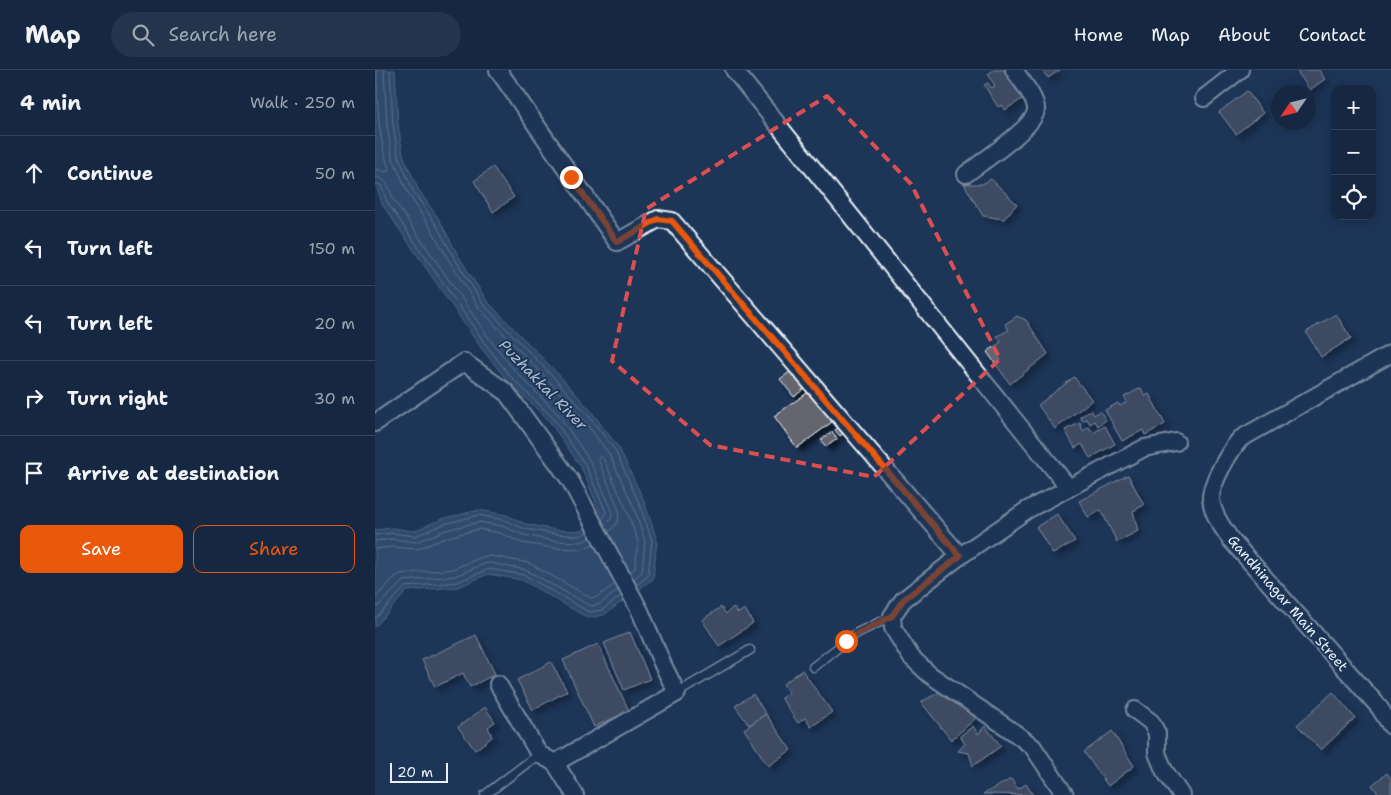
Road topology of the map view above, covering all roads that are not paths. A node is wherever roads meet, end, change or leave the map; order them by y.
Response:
1 (734, 70) edge
2 (1014, 70) edge
3 (1240, 70) edge
4 (502, 71) edge
5 (1204, 98) dead end
6 (966, 174) dead end
7 (1390, 354) edge
8 (376, 420) edge
9 (1176, 442) dead end
10 (1069, 488) junction
11 (960, 556) junction
12 (892, 616) junction
13 (750, 650) dead end
14 (813, 667) dead end
15 (498, 684) dead end
16 (677, 693) junction
17 (1135, 710) dead end
18 (1391, 726) edge
19 (539, 754) junction
20 (555, 763) junction
21 (485, 795) edge
22 (575, 795) edge
23 (1065, 795) edge
24 (1181, 795) edge

1 - 10 street
2 - 6 street
3 - 5 street
4 - 11 street
7 - 18 street, Gandhinagar Main Street
8 - 16 street
9 - 10 street
10 - 11 street
11 - 12 street
12 - 14 lane
12 - 23 street
13 - 16 lane
15 - 19 street
16 - 20 street
17 - 24 street
19 - 20 street
19 - 21 lane
20 - 22 street

